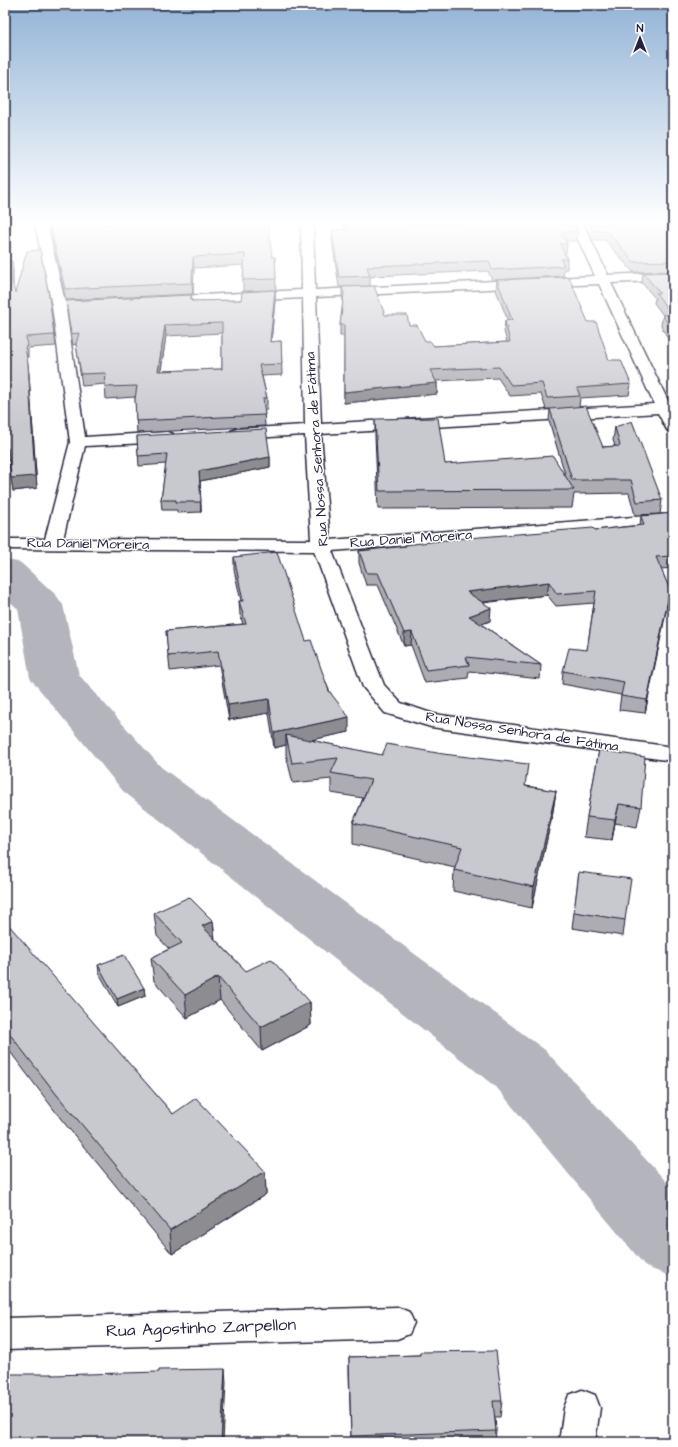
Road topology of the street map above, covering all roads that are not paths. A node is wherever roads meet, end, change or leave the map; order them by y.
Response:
1 (56, 292) edge
2 (308, 292) edge
3 (372, 292) edge
4 (609, 292) edge
5 (308, 295) junction
6 (152, 302) edge
7 (114, 304) edge
8 (59, 306) junction
9 (668, 407) edge
10 (673, 427) edge
11 (313, 430) junction
12 (219, 435) edge
13 (180, 437) edge
14 (78, 442) junction
15 (673, 519) edge
16 (5, 544) edge
17 (54, 544) junction
18 (321, 546) junction
19 (673, 754) edge
20 (397, 1323) dead end
21 (5, 1334) edge
22 (582, 1408) dead end
23 (577, 1442) edge

1 - 8 street
2 - 5 street, Rua Nossa Senhora de Fátima
3 - 5 street
4 - 9 street
5 - 6 street
5 - 11 street, Rua Nossa Senhora de Fátima
7 - 8 street
8 - 14 street
9 - 10 street
9 - 11 street
11 - 12 street
11 - 18 street, Rua Nossa Senhora de Fátima
13 - 14 street
14 - 17 street
15 - 18 street, Rua Daniel Moreira
16 - 17 street, Rua Daniel Moreira
17 - 18 street, Rua Daniel Moreira
18 - 19 street, Rua Nossa Senhora de Fátima
20 - 21 street, Rua Agostinho Zarpellon
22 - 23 street

